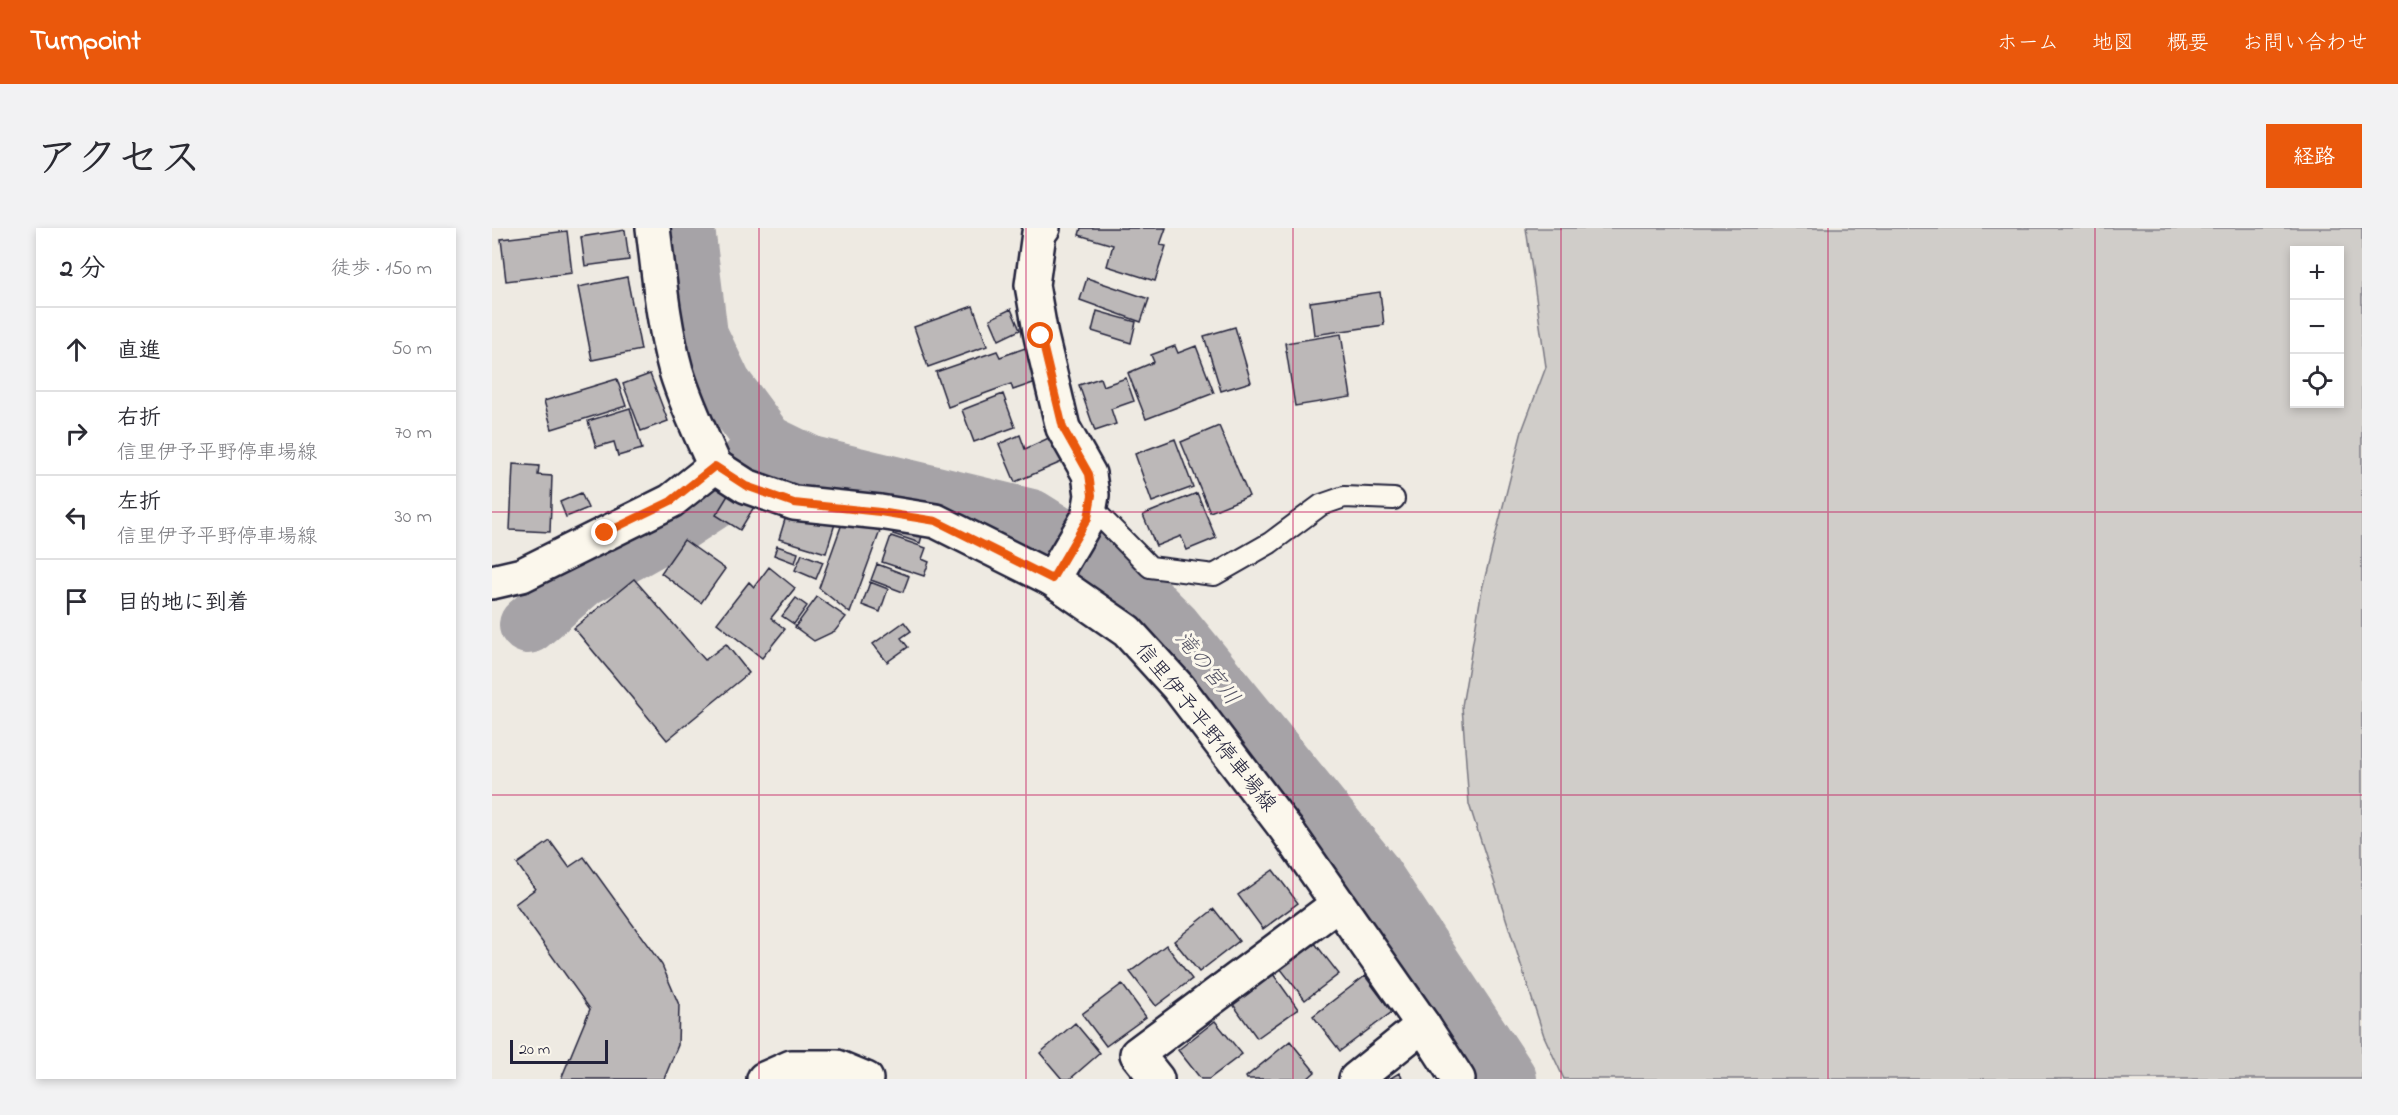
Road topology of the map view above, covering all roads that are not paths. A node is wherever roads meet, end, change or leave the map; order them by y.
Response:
1 (653, 228) edge
2 (1043, 228) edge
3 (715, 466) junction
4 (1394, 499) dead end
5 (1089, 512) junction
6 (1055, 574) junction
7 (492, 582) edge
8 (1338, 904) junction
9 (1423, 1025) junction
10 (764, 1079) edge
11 (866, 1079) edge
12 (1157, 1079) edge
13 (1356, 1079) edge
14 (1458, 1079) edge

1 - 3 main road
2 - 5 main road
3 - 6 main road, 信里伊予平野停車場線
3 - 7 main road
4 - 5 lane
5 - 6 main road
6 - 8 main road, 信里伊予平野停車場線
8 - 9 main road, 信里伊予平野停車場線
8 - 12 main road
9 - 13 main road
9 - 14 main road, 信里伊予平野停車場線
10 - 11 main road

